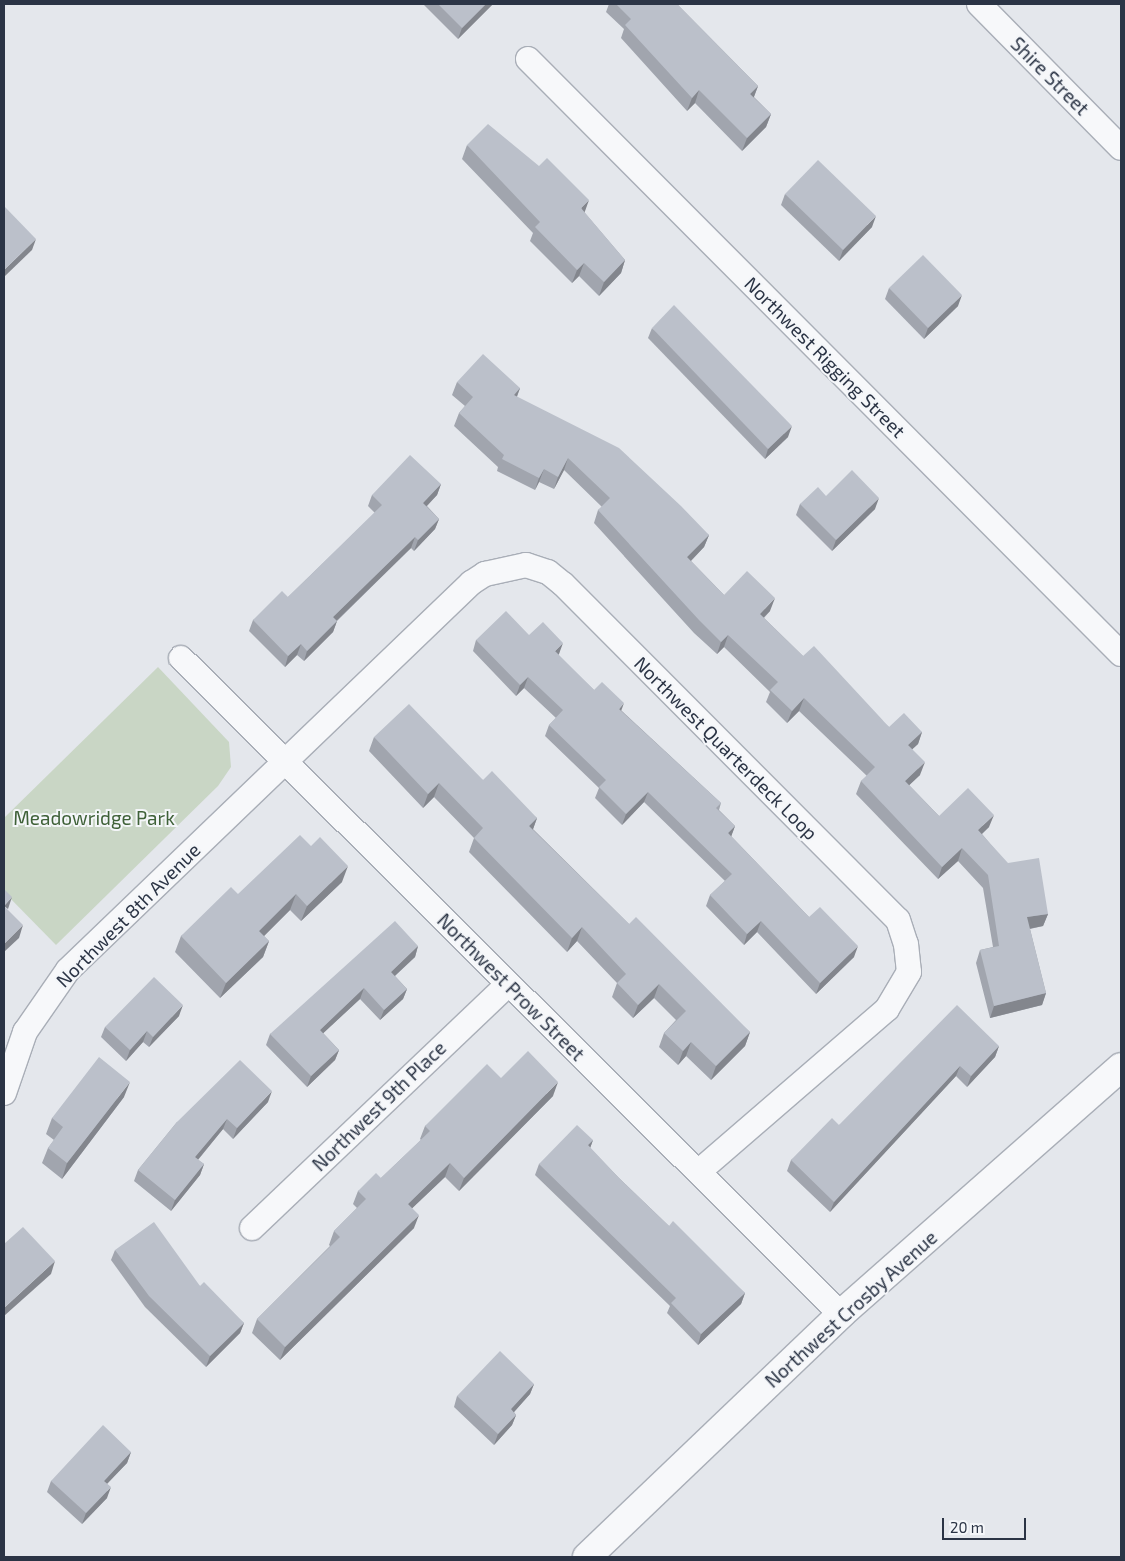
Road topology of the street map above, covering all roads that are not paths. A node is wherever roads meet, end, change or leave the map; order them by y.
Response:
1 (979, 4) edge
2 (528, 59) dead end
3 (1121, 148) edge
4 (1121, 654) edge
5 (182, 658) dead end
6 (286, 762) junction
7 (507, 985) junction
8 (1121, 1067) edge
9 (4, 1092) edge
10 (699, 1171) junction
11 (252, 1228) dead end
12 (841, 1314) junction
13 (587, 1557) edge

1 - 3 street, Shire Street
2 - 4 street, Northwest Rigging Street
5 - 6 street, Northwest Prow Street
6 - 7 street, Northwest Prow Street
6 - 9 street, Northwest 8th Avenue
6 - 10 street, Northwest Quarterdeck Loop
7 - 10 street, Northwest Prow Street
7 - 11 street, Northwest 9th Place
8 - 12 street, Northwest Crosby Avenue
10 - 12 street, Northwest Prow Street
12 - 13 street, Northwest Crosby Avenue

